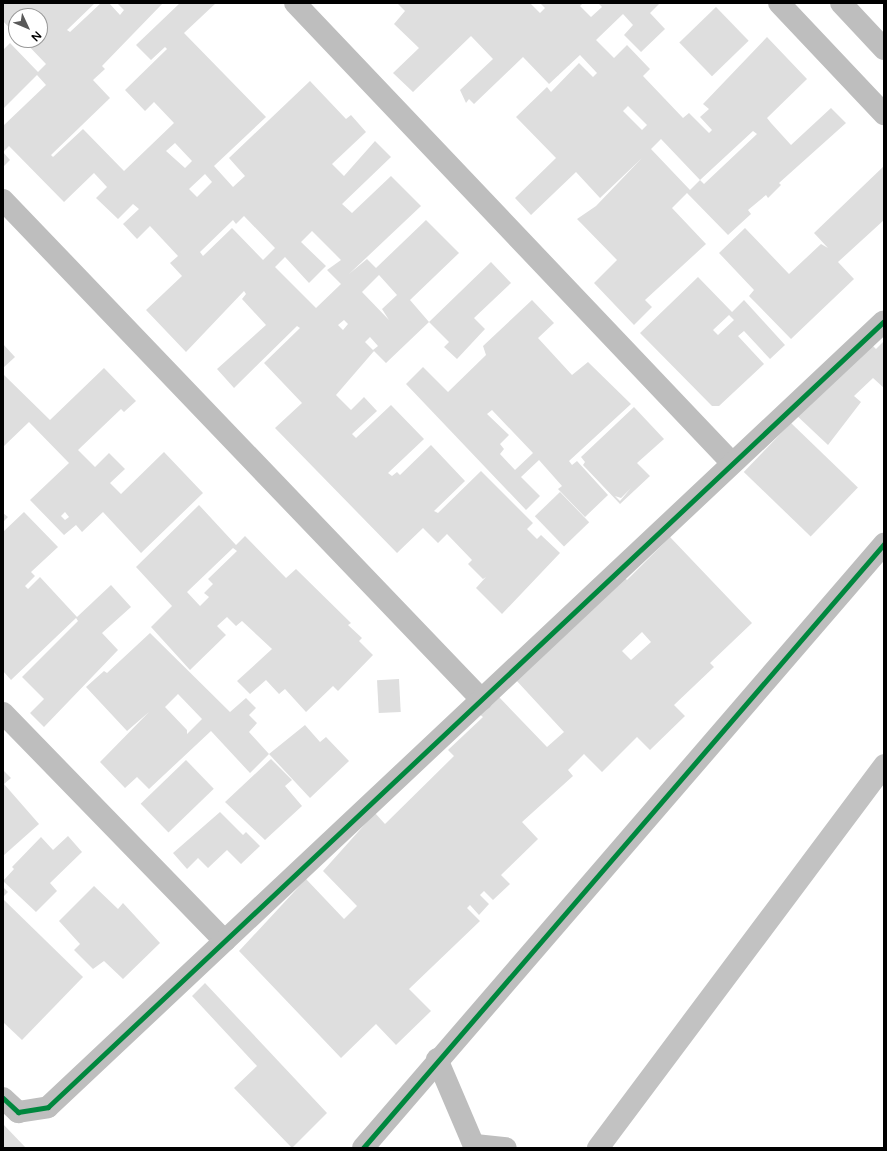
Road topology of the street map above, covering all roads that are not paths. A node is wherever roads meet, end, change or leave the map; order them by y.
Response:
1 (295, 3) edge
2 (779, 3) edge
3 (840, 3) edge
4 (884, 49) edge
5 (884, 114) edge
6 (3, 200) edge
7 (884, 321) edge
8 (732, 463) junction
9 (884, 544) edge
10 (482, 700) junction
11 (3, 713) edge
12 (884, 765) edge
13 (225, 941) junction
14 (437, 1059) junction
15 (3, 1098) edge
16 (475, 1146) edge
17 (363, 1148) edge
18 (506, 1148) edge
19 (598, 1148) edge

1 - 8 street
2 - 5 street
3 - 4 street
6 - 10 street
7 - 8 street
8 - 10 street
9 - 14 street
10 - 13 street
11 - 13 street
12 - 19 main road
13 - 15 street
14 - 16 street
14 - 17 street
16 - 18 street

